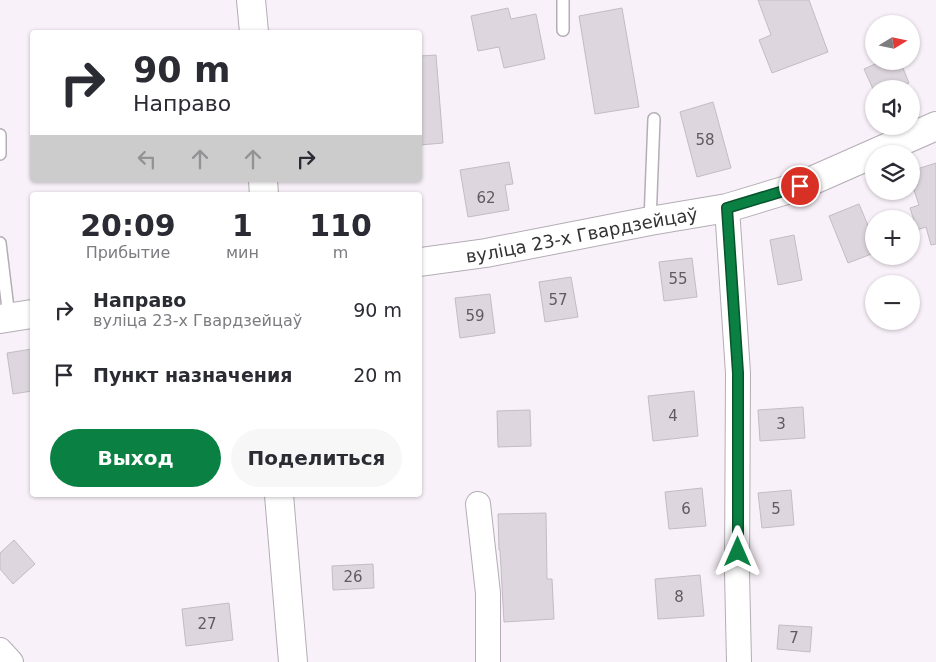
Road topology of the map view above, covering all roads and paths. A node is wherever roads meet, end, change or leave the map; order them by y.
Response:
1 (252, 0) edge
2 (564, 0) edge
3 (254, 30) edge
4 (563, 30) dead end
5 (654, 119) dead end
6 (936, 126) edge
7 (0, 135) edge
8 (0, 154) edge
9 (727, 208) junction
10 (650, 221) junction
11 (0, 243) edge
12 (422, 262) edge
13 (14, 317) edge
14 (279, 497) edge
15 (478, 504) dead end
16 (0, 650) edge
17 (11, 662) edge
18 (293, 662) edge
19 (488, 662) edge
20 (739, 662) edge

1 - 3 street
2 - 4 lane
5 - 10 lane
6 - 9 street, вуліца 23-х Гвардзейцаў
7 - 8 lane
9 - 10 street, вуліца 23-х Гвардзейцаў
9 - 20 street
10 - 12 street, вуліца 23-х Гвардзейцаў
11 - 13 lane
14 - 18 street
15 - 19 street
16 - 17 street

